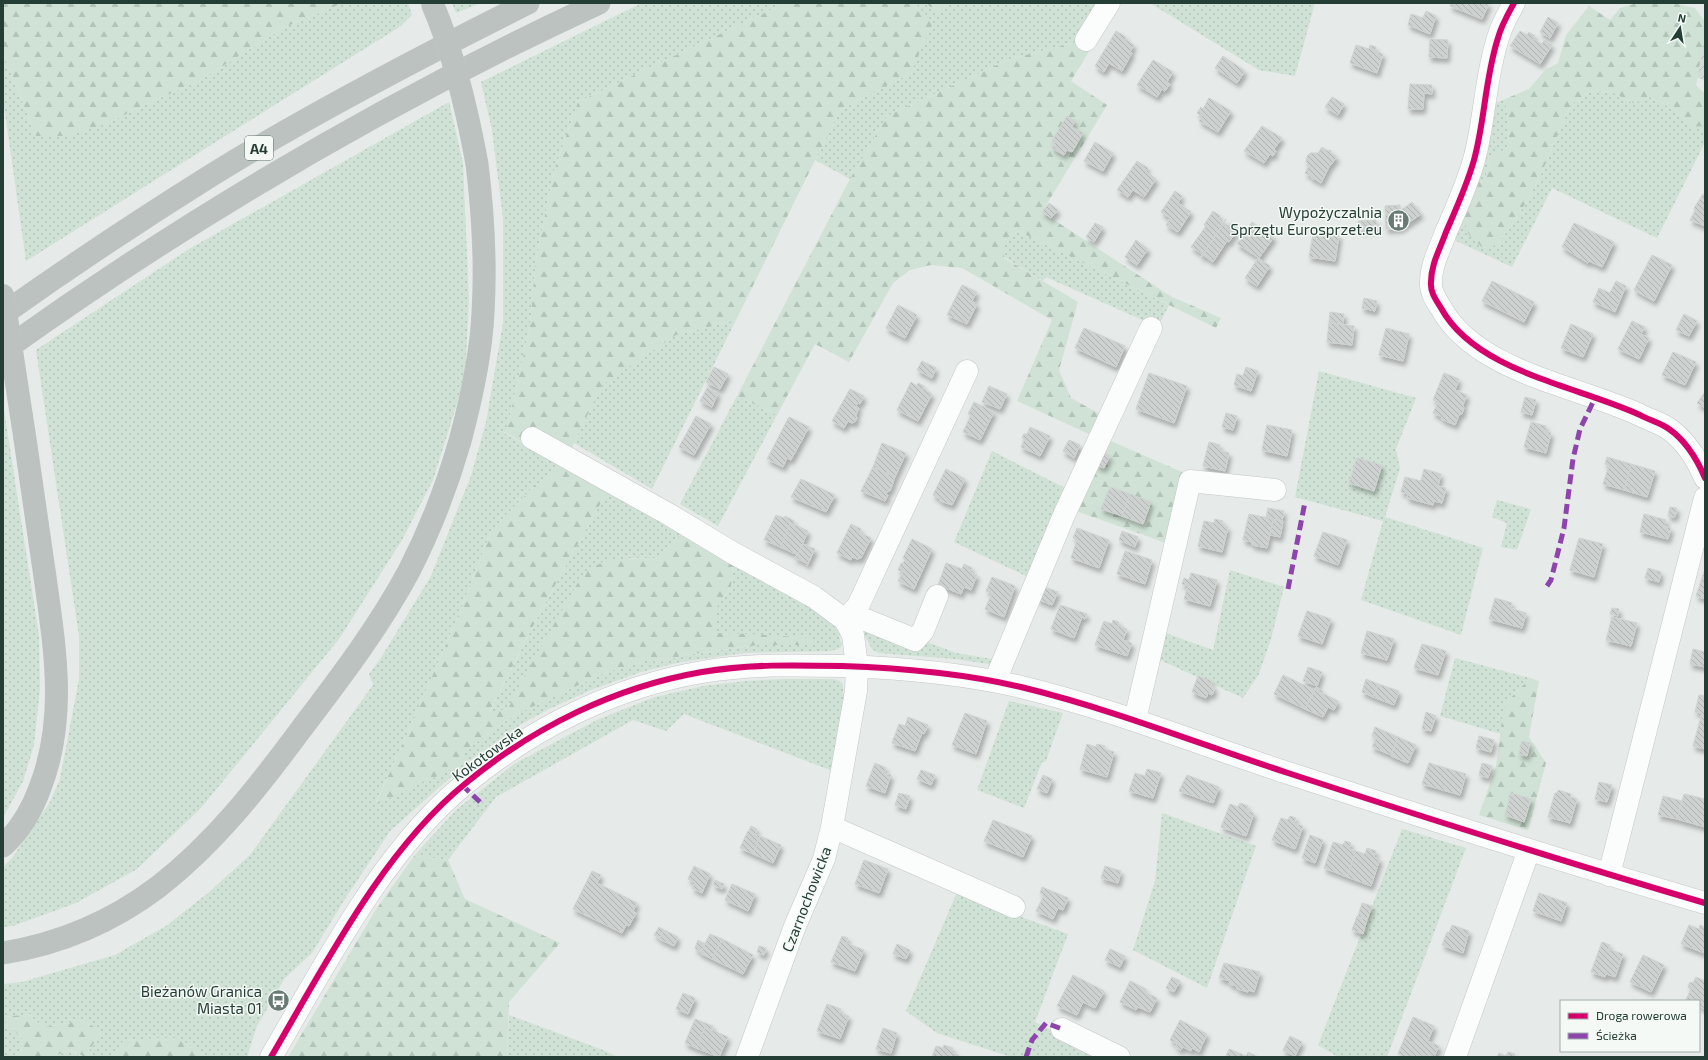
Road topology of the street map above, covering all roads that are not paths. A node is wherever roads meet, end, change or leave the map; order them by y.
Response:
1 (432, 3) edge
2 (528, 3) edge
3 (599, 3) edge
4 (1109, 3) edge
5 (1514, 3) edge
6 (1086, 40) dead end
7 (3, 295) edge
8 (3, 314) edge
9 (1150, 328) dead end
10 (3, 352) edge
11 (966, 371) dead end
12 (532, 438) dead end
13 (1704, 470) edge
14 (1275, 490) dead end
15 (1705, 498) edge
16 (1700, 544) edge
17 (937, 596) dead end
18 (845, 620) junction
19 (851, 666) junction
20 (995, 681) junction
21 (1135, 720) junction
22 (832, 827) junction
23 (3, 846) edge
24 (1529, 850) junction
25 (1609, 875) junction
26 (1705, 903) edge
27 (1014, 907) dead end
28 (3, 953) edge
29 (1062, 1029) dead end
30 (752, 1056) edge
31 (271, 1057) edge
32 (1119, 1057) edge
33 (1455, 1057) edge

1 - 28 highway, bridge
2 - 8 highway, A4
3 - 10 highway, A4
4 - 6 street
5 - 13 street
7 - 23 highway, bridge
9 - 20 street
11 - 18 street
12 - 18 street
14 - 21 street
15 - 16 street
16 - 25 street
17 - 18 street
18 - 19 street, Czarnochowicka
19 - 20 street, Kokotowska
19 - 22 street, Czarnochowicka
19 - 31 street, Kokotowska
20 - 21 street, Kokotowska
21 - 24 street, Kokotowska
22 - 27 street
22 - 30 street, Czarnochowicka
24 - 25 street, Kokotowska
24 - 33 street
25 - 26 street, Kokotowska
29 - 32 street

